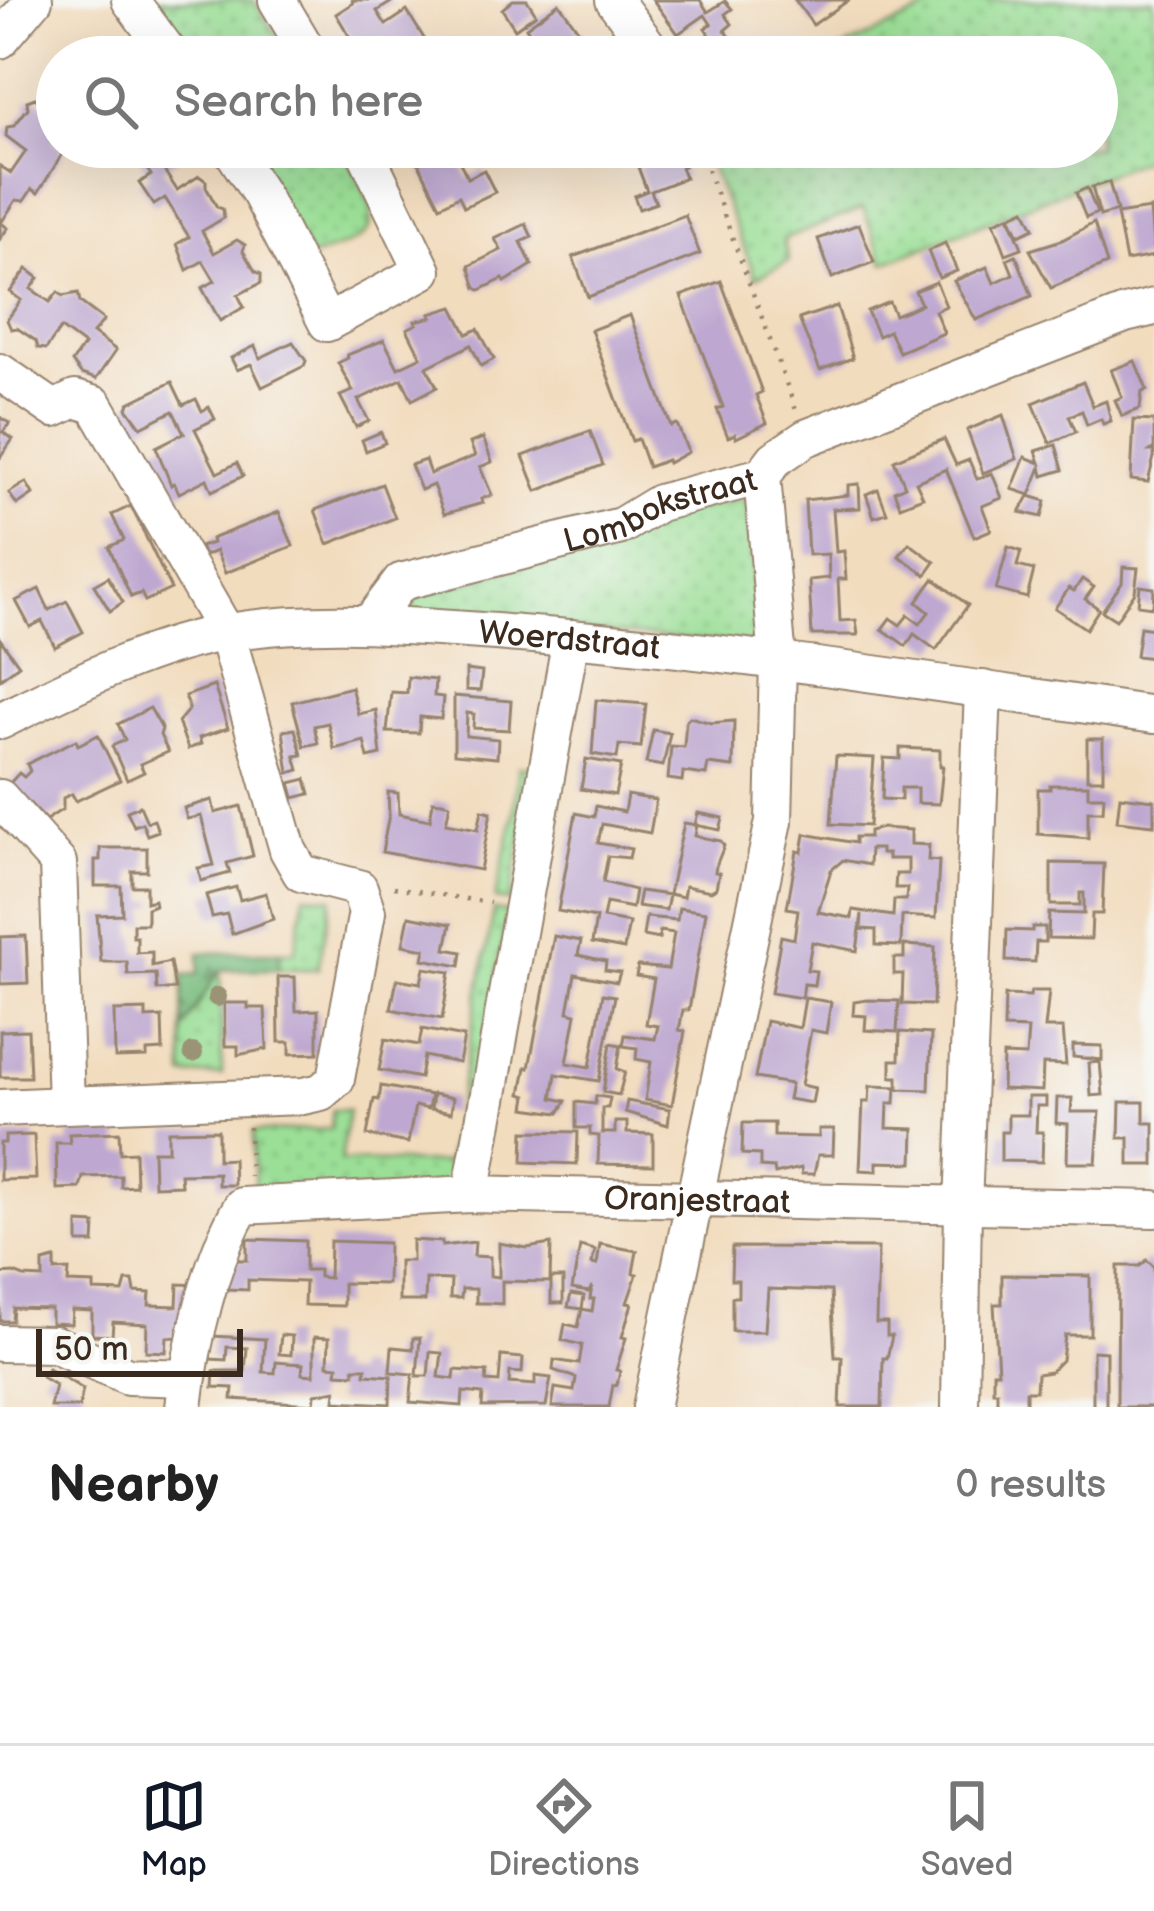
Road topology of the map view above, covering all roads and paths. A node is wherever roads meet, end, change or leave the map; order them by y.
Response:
1 (34, 0) edge
2 (130, 0) edge
3 (277, 0) edge
4 (614, 0) edge
5 (157, 36) edge
6 (298, 36) edge
7 (641, 36) edge
8 (0, 40) edge
9 (244, 168) edge
10 (373, 168) edge
11 (707, 168) edge
12 (1154, 307) edge
13 (0, 372) edge
14 (806, 438) junction
15 (761, 476) junction
16 (370, 623) junction
17 (226, 632) junction
18 (571, 638) junction
19 (778, 661) junction
20 (982, 689) junction
21 (1154, 715) edge
22 (0, 722) edge
23 (0, 798) edge
24 (359, 887) junction
25 (523, 909) junction
26 (248, 1097) junction
27 (66, 1105) junction
28 (0, 1108) edge
29 (471, 1194) junction
30 (694, 1201) junction
31 (247, 1206) junction
32 (963, 1207) junction
33 (1154, 1209) edge
34 (0, 1343) edge
35 (127, 1391) edge
36 (185, 1392) edge
37 (651, 1407) edge
38 (959, 1407) edge

1 - 8 street
2 - 5 street
3 - 6 street
4 - 7 street
9 - 10 street
11 - 14 path
12 - 14 street, Lombokstraat
13 - 17 street
14 - 15 street, Lombokstraat
15 - 16 street, Lombokstraat
15 - 19 street
16 - 17 street, Woerdstraat
16 - 18 street, Woerdstraat
17 - 22 street, Woerdstraat
17 - 24 street
18 - 19 street, Woerdstraat
18 - 25 street
19 - 20 street, Woerdstraat
19 - 30 street
20 - 21 street, Woerdstraat
20 - 32 street
23 - 27 street
24 - 25 path
24 - 26 street
25 - 29 street
26 - 27 street
26 - 31 path
27 - 28 street
29 - 30 street, Oranjestraat
29 - 31 street, Oranjestraat
30 - 32 street, Oranjestraat
30 - 37 street
31 - 36 street
32 - 33 street, Oranjestraat
32 - 38 street
34 - 35 street
35 - 36 street

